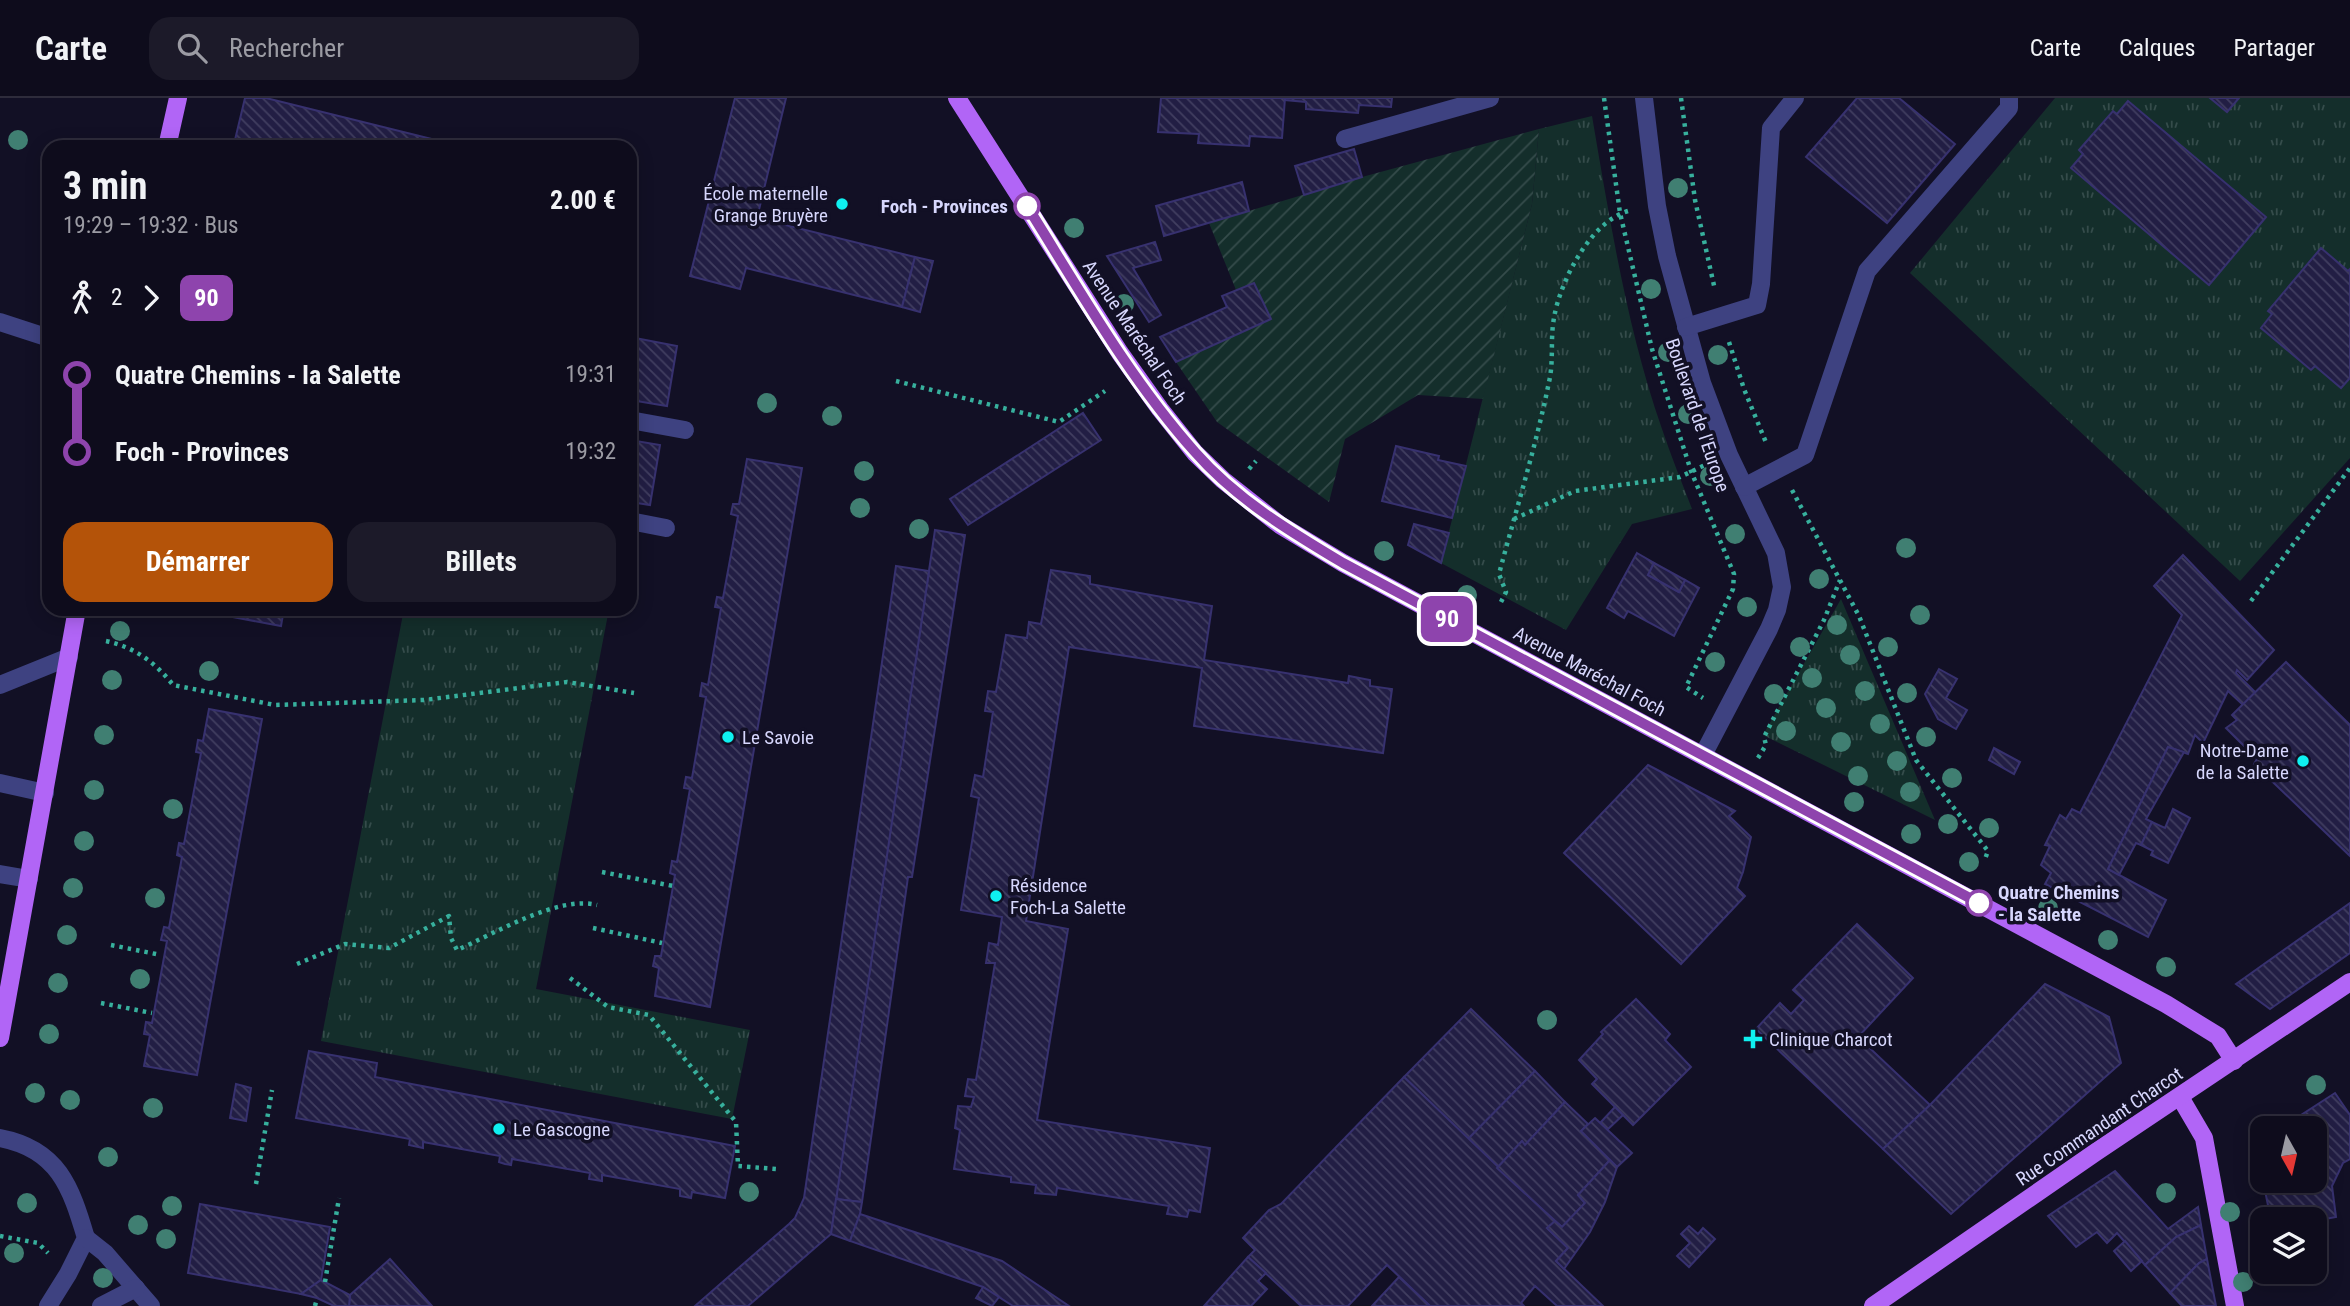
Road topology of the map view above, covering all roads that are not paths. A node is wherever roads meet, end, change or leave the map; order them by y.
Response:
1 (178, 98) edge
2 (957, 98) edge
3 (1490, 98) edge
4 (1644, 98) edge
5 (1795, 98) edge
6 (2009, 98) edge
7 (1345, 139) dead end
8 (169, 140) edge
9 (0, 322) edge
10 (1686, 327) junction
11 (42, 336) edge
12 (637, 421) edge
13 (685, 430) dead end
14 (1744, 487) junction
15 (637, 522) edge
16 (666, 527) dead end
17 (77, 616) edge
18 (69, 657) junction
19 (0, 685) edge
20 (1703, 755) junction
21 (0, 783) edge
22 (45, 793) junction
23 (0, 874) edge
24 (29, 879) junction
25 (2350, 982) edge
26 (0, 1038) edge
27 (2234, 1061) junction
28 (2180, 1097) junction
29 (0, 1138) edge
30 (86, 1238) junction
31 (136, 1288) junction
32 (48, 1306) edge
33 (101, 1306) edge
34 (151, 1306) edge
35 (1873, 1306) edge
36 (2235, 1306) edge

1 - 8 main road
2 - 20 main road, Avenue Maréchal Foch
3 - 7 street
4 - 10 street, Boulevard de l'Europe
5 - 10 street
6 - 14 street
9 - 11 street
10 - 14 street, Boulevard de l'Europe
12 - 13 street
14 - 20 street, Boulevard de l'Europe
15 - 16 street
17 - 18 main road
18 - 19 street
18 - 22 main road
20 - 27 main road, Avenue Maréchal Foch
21 - 22 street
22 - 24 main road
23 - 24 street
24 - 26 main road
25 - 27 main road, Rue Commandant Charcot
27 - 28 main road, Rue Commandant Charcot
28 - 35 main road, Rue Commandant Charcot
28 - 36 main road
29 - 30 street
30 - 31 street
30 - 32 street
31 - 33 street
31 - 34 street

